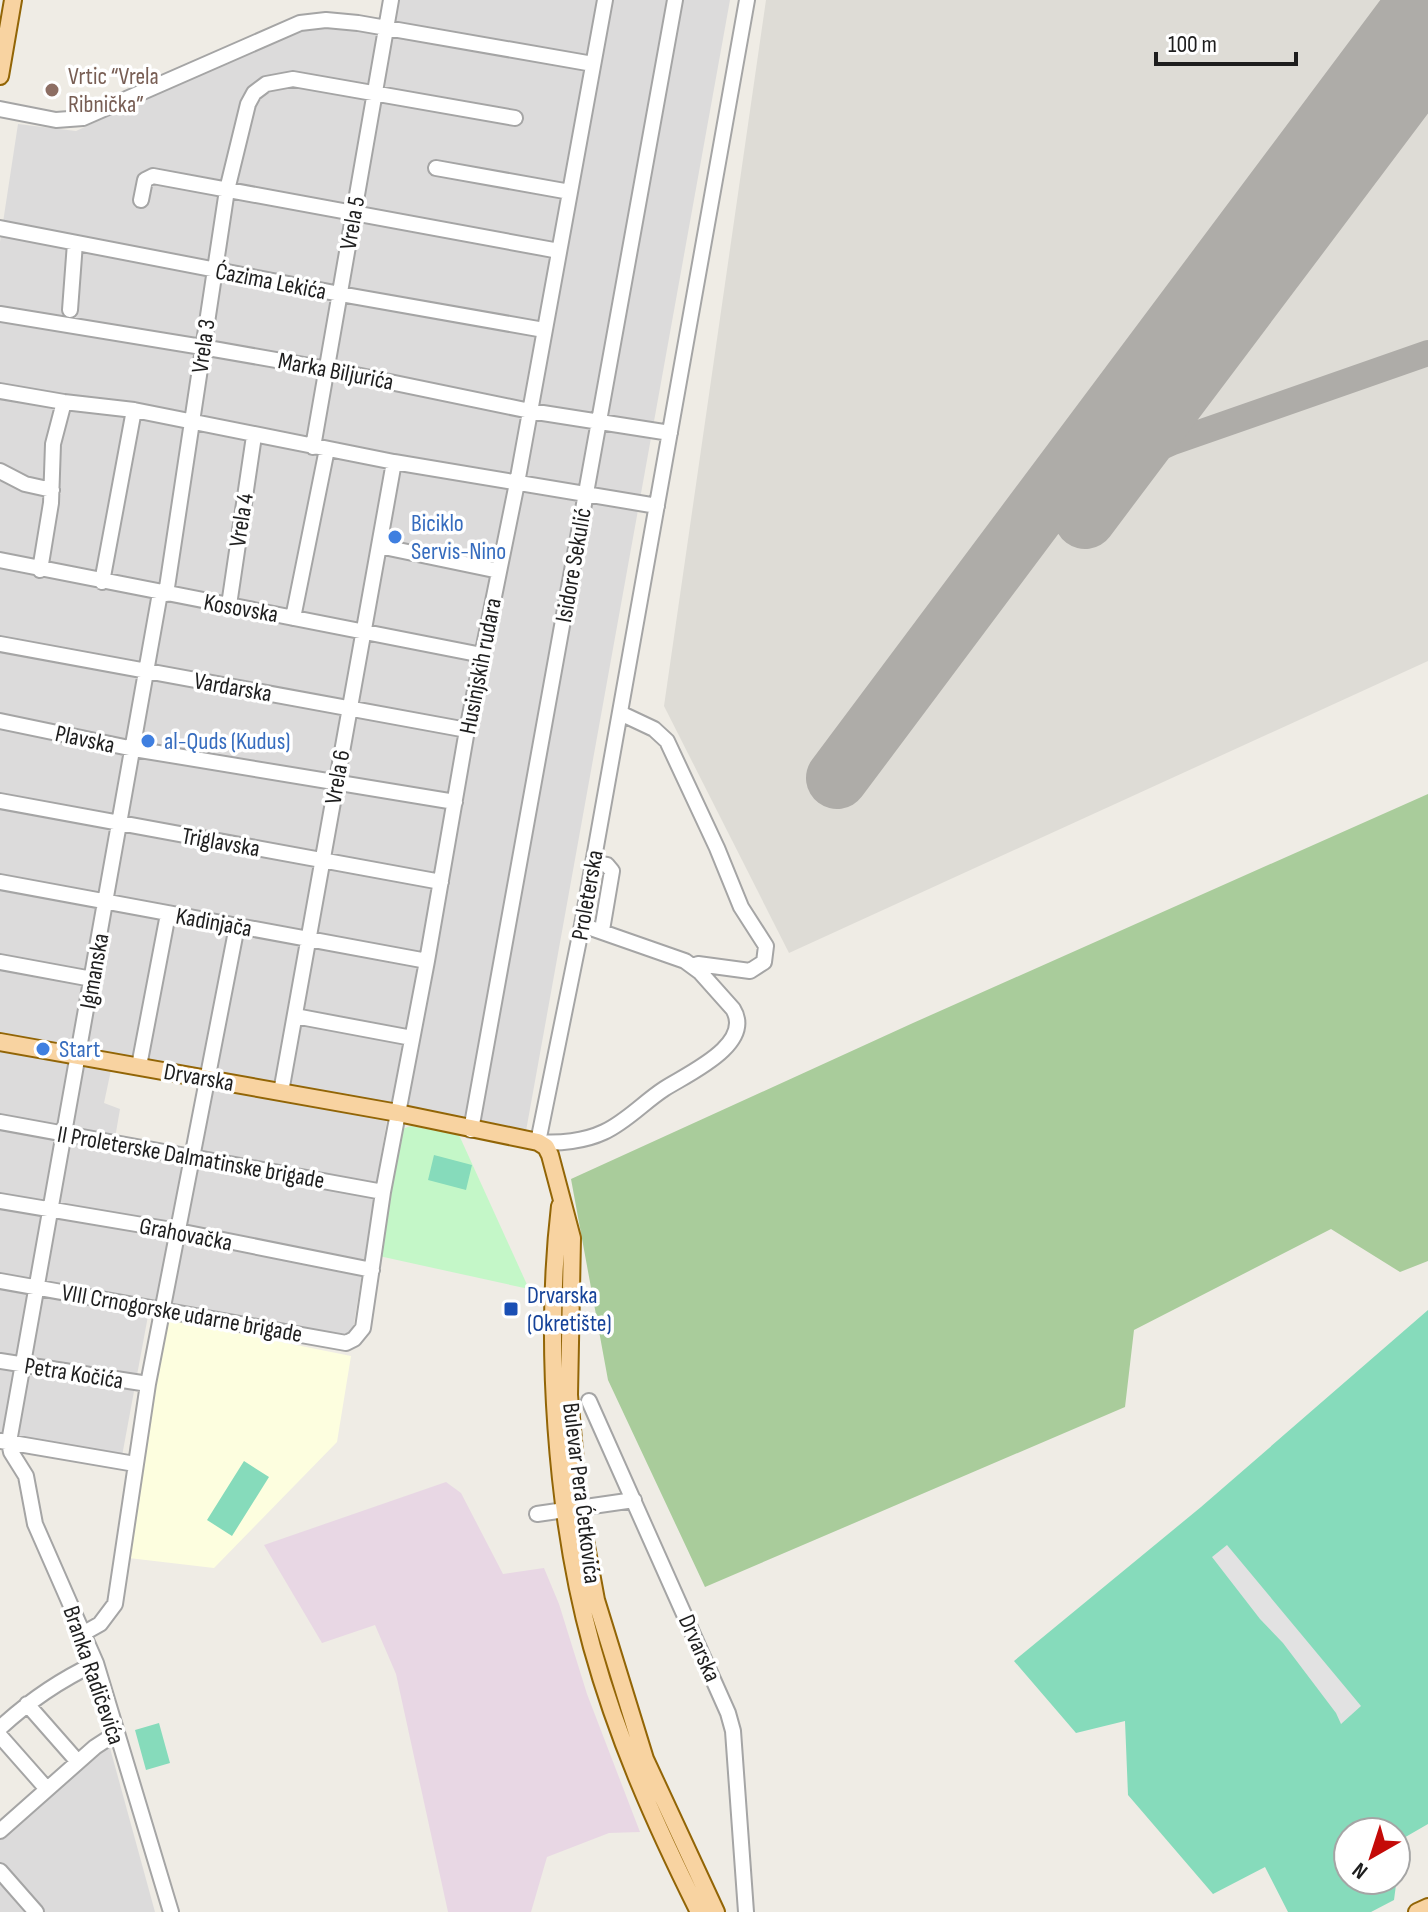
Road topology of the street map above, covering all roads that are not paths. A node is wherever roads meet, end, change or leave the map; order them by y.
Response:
1 (13, 0) edge
2 (391, 0) edge
3 (605, 0) edge
4 (675, 0) edge
5 (747, 0) edge
6 (387, 28) junction
7 (593, 64) junction
8 (0, 76) edge
9 (375, 93) junction
10 (0, 109) edge
11 (515, 118) dead end
12 (436, 168) dead end
13 (227, 190) junction
14 (570, 192) junction
15 (141, 200) dead end
16 (354, 213) junction
17 (0, 228) edge
18 (75, 243) junction
19 (559, 251) junction
20 (215, 270) junction
21 (340, 294) junction
22 (70, 310) dead end
23 (0, 314) edge
24 (544, 330) junction
25 (202, 347) junction
26 (327, 369) junction
27 (1, 394) edge
28 (64, 402) junction
29 (134, 410) junction
30 (530, 411) junction
31 (600, 422) junction
32 (193, 423) junction
33 (670, 433) junction
34 (254, 436) junction
35 (320, 448) junction
36 (394, 462) junction
37 (0, 471) edge
38 (517, 483) junction
39 (52, 490) junction
40 (586, 494) junction
41 (657, 506) junction
42 (379, 546) junction
43 (0, 560) edge
44 (40, 570) junction
45 (499, 571) junction
46 (102, 582) junction
47 (163, 594) junction
48 (229, 605) junction
49 (293, 618) junction
50 (364, 630) junction
51 (0, 644) edge
52 (482, 655) junction
53 (148, 672) junction
54 (350, 708) junction
55 (620, 713) junction
56 (0, 721) edge
57 (467, 730) junction
58 (134, 749) junction
59 (336, 783) junction
60 (0, 801) edge
61 (455, 802) junction
62 (120, 823) junction
63 (323, 860) junction
64 (593, 863) junction
65 (0, 882) edge
66 (441, 882) junction
67 (106, 902) junction
68 (168, 914) junction
69 (582, 925) junction
70 (237, 926) junction
71 (602, 930) junction
72 (308, 939) junction
73 (427, 961) junction
74 (0, 962) edge
75 (693, 966) junction
76 (92, 979) junction
77 (295, 1016) junction
78 (412, 1038) junction
79 (0, 1042) edge
80 (79, 1055) junction
81 (139, 1066) junction
82 (208, 1080) junction
83 (281, 1092) junction
84 (398, 1113) junction
85 (0, 1122) edge
86 (471, 1130) junction
87 (65, 1134) junction
88 (538, 1142) junction
89 (193, 1157) junction
90 (383, 1192) junction
91 (0, 1201) edge
92 (51, 1210) junction
93 (178, 1231) junction
94 (372, 1270) junction
95 (0, 1281) edge
96 (37, 1287) junction
97 (163, 1311) junction
98 (360, 1333) joint
99 (0, 1361) edge
100 (23, 1365) junction
101 (148, 1384) junction
102 (589, 1401) dead end
103 (4, 1442) edge
104 (135, 1464) junction
105 (634, 1500) junction
106 (572, 1509) junction
107 (537, 1514) dead end
108 (84, 1633) junction
109 (96, 1663) junction
110 (27, 1704) junction
111 (0, 1728) edge
112 (115, 1734) junction
113 (0, 1736) edge
114 (78, 1762) junction
115 (46, 1788) junction
116 (0, 1831) edge
117 (0, 1871) edge
118 (1428, 1907) edge
119 (36, 1912) edge
120 (171, 1912) edge
121 (699, 1912) edge
122 (716, 1912) edge
123 (746, 1912) edge
124 (1417, 1912) edge

1 - 8 main road
2 - 6 street, Vrela 5
3 - 7 street, Husinjskih rudara
4 - 31 street, Isidore Sekulić
5 - 33 street, Proleterska
6 - 7 street
6 - 9 street, Vrela 5
6 - 10 street
7 - 14 street, Husinjskih rudara
9 - 11 street
9 - 13 street, Vrela 3
9 - 16 street, Vrela 5
12 - 14 street
13 - 15 street
13 - 16 street
13 - 20 street, Vrela 3
14 - 19 street, Husinjskih rudara
16 - 19 street
16 - 21 street, Vrela 5
17 - 18 street, Ćazima Lekića
18 - 20 street, Ćazima Lekića
18 - 22 street
19 - 24 street, Husinjskih rudara
20 - 21 street, Ćazima Lekića
20 - 25 street, Vrela 3
21 - 24 street, Ćazima Lekića
21 - 26 street, Vrela 5
23 - 25 street, Marka Biljurića
24 - 30 street, Husinjskih rudara
25 - 26 street, Marka Biljurića
25 - 32 street, Vrela 3
26 - 30 street, Marka Biljurića
26 - 35 street, Vrela 5
27 - 28 street
28 - 29 street
28 - 39 street
29 - 32 street
29 - 46 street
30 - 31 street, Marka Biljurića
30 - 38 street, Husinjskih rudara
31 - 33 street, Marka Biljurića
31 - 40 street, Isidore Sekulić
32 - 34 street
32 - 47 street, Vrela 3
33 - 41 street, Proleterska
34 - 35 street
34 - 48 street, Vrela 4
35 - 36 street
35 - 49 street, Vrela 5
36 - 38 street
36 - 42 street, Vrela 6
37 - 39 street
38 - 40 street
38 - 45 street, Husinjskih rudara
39 - 44 street
40 - 41 street
40 - 86 street, Isidore Sekulić
41 - 55 street, Proleterska
42 - 45 street
42 - 50 street, Vrela 6
43 - 44 street, Kosovska
44 - 46 street, Kosovska
45 - 52 street, Husinjskih rudara
46 - 47 street, Kosovska
47 - 48 street, Kosovska
47 - 53 street, Igmanska
48 - 49 street, Kosovska
49 - 50 street, Kosovska
50 - 52 street, Kosovska
50 - 54 street, Vrela 6
51 - 53 street, Vardarska
52 - 57 street, Husinjskih rudara
53 - 54 street, Vardarska
53 - 58 street, Igmanska
54 - 57 street, Vardarska
54 - 59 street, Vrela 6
55 - 64 street, Proleterska
55 - 75 street
56 - 58 street, Plavska
57 - 61 street, Husinjskih rudara
58 - 59 street, Plavska
58 - 62 street, Igmanska
59 - 61 street, Plavska
59 - 63 street, Vrela 6
60 - 62 street, Triglavska
61 - 66 street, Husinjskih rudara
62 - 63 street, Triglavska
62 - 67 street, Igmanska
63 - 66 street, Triglavska
63 - 72 street, Vrela 6
64 - 69 street, Proleterska
64 - 71 street
65 - 67 street, Kadinjača
66 - 73 street, Husinjskih rudara
67 - 68 street, Kadinjača
67 - 76 street, Igmanska
68 - 70 street, Kadinjača
68 - 81 street
69 - 71 street
69 - 88 street, Proleterska
70 - 72 street, Kadinjača
70 - 82 street
71 - 75 street
72 - 73 street, Kadinjača
72 - 77 street, Vrela 6
73 - 78 street, Husinjskih rudara
74 - 76 street
75 - 88 street
76 - 80 street, Igmanska
77 - 78 street
77 - 83 street, Vrela 6
78 - 84 street, Husinjskih rudara
79 - 80 main road, Drvarska
80 - 81 main road, Drvarska
80 - 87 street, Igmanska
81 - 82 main road, Drvarska
82 - 83 main road, Drvarska
82 - 89 street
83 - 84 main road, Drvarska
84 - 86 main road
84 - 90 street, Husinjskih rudara
85 - 87 street, II Proleterske Dalmatinske brigade
86 - 88 main road
87 - 89 street, II Proleterske Dalmatinske brigade
87 - 92 street, Igmanska
88 - 106 main road, Bulevar Pera Ćetkovića
89 - 90 street, II Proleterske Dalmatinske brigade
89 - 93 street
90 - 94 street, Husinjskih rudara
91 - 92 street, Grahovačka
92 - 93 street, Grahovačka
92 - 96 street, Igmanska
93 - 94 street, Grahovačka
93 - 97 street
94 - 98 street, Husinjskih rudara
95 - 96 street, VIII Crnogorske udarne brigade
96 - 97 street, VIII Crnogorske udarne brigade
96 - 100 street, Igmanska
97 - 98 street, VIII Crnogorske udarne brigade
97 - 101 street
99 - 100 street, Petra Kočića
100 - 101 street, Petra Kočića
100 - 103 street, Igmanska
101 - 104 street
102 - 105 street, Drvarska
103 - 104 street
103 - 108 street, Branka Radičevića
104 - 108 street
105 - 106 street
105 - 123 street, Drvarska
106 - 107 street
106 - 121 main road, Bulevar Pera Ćetkovića
106 - 122 main road, Bulevar Pera Ćetkovića
108 - 109 street, Branka Radičevića
109 - 110 street
109 - 112 street, Branka Radičevića
110 - 111 street
110 - 114 street
112 - 114 street
112 - 120 street, Branka Radičevića
113 - 115 street
114 - 115 street
115 - 116 street
117 - 119 street
118 - 124 main road

